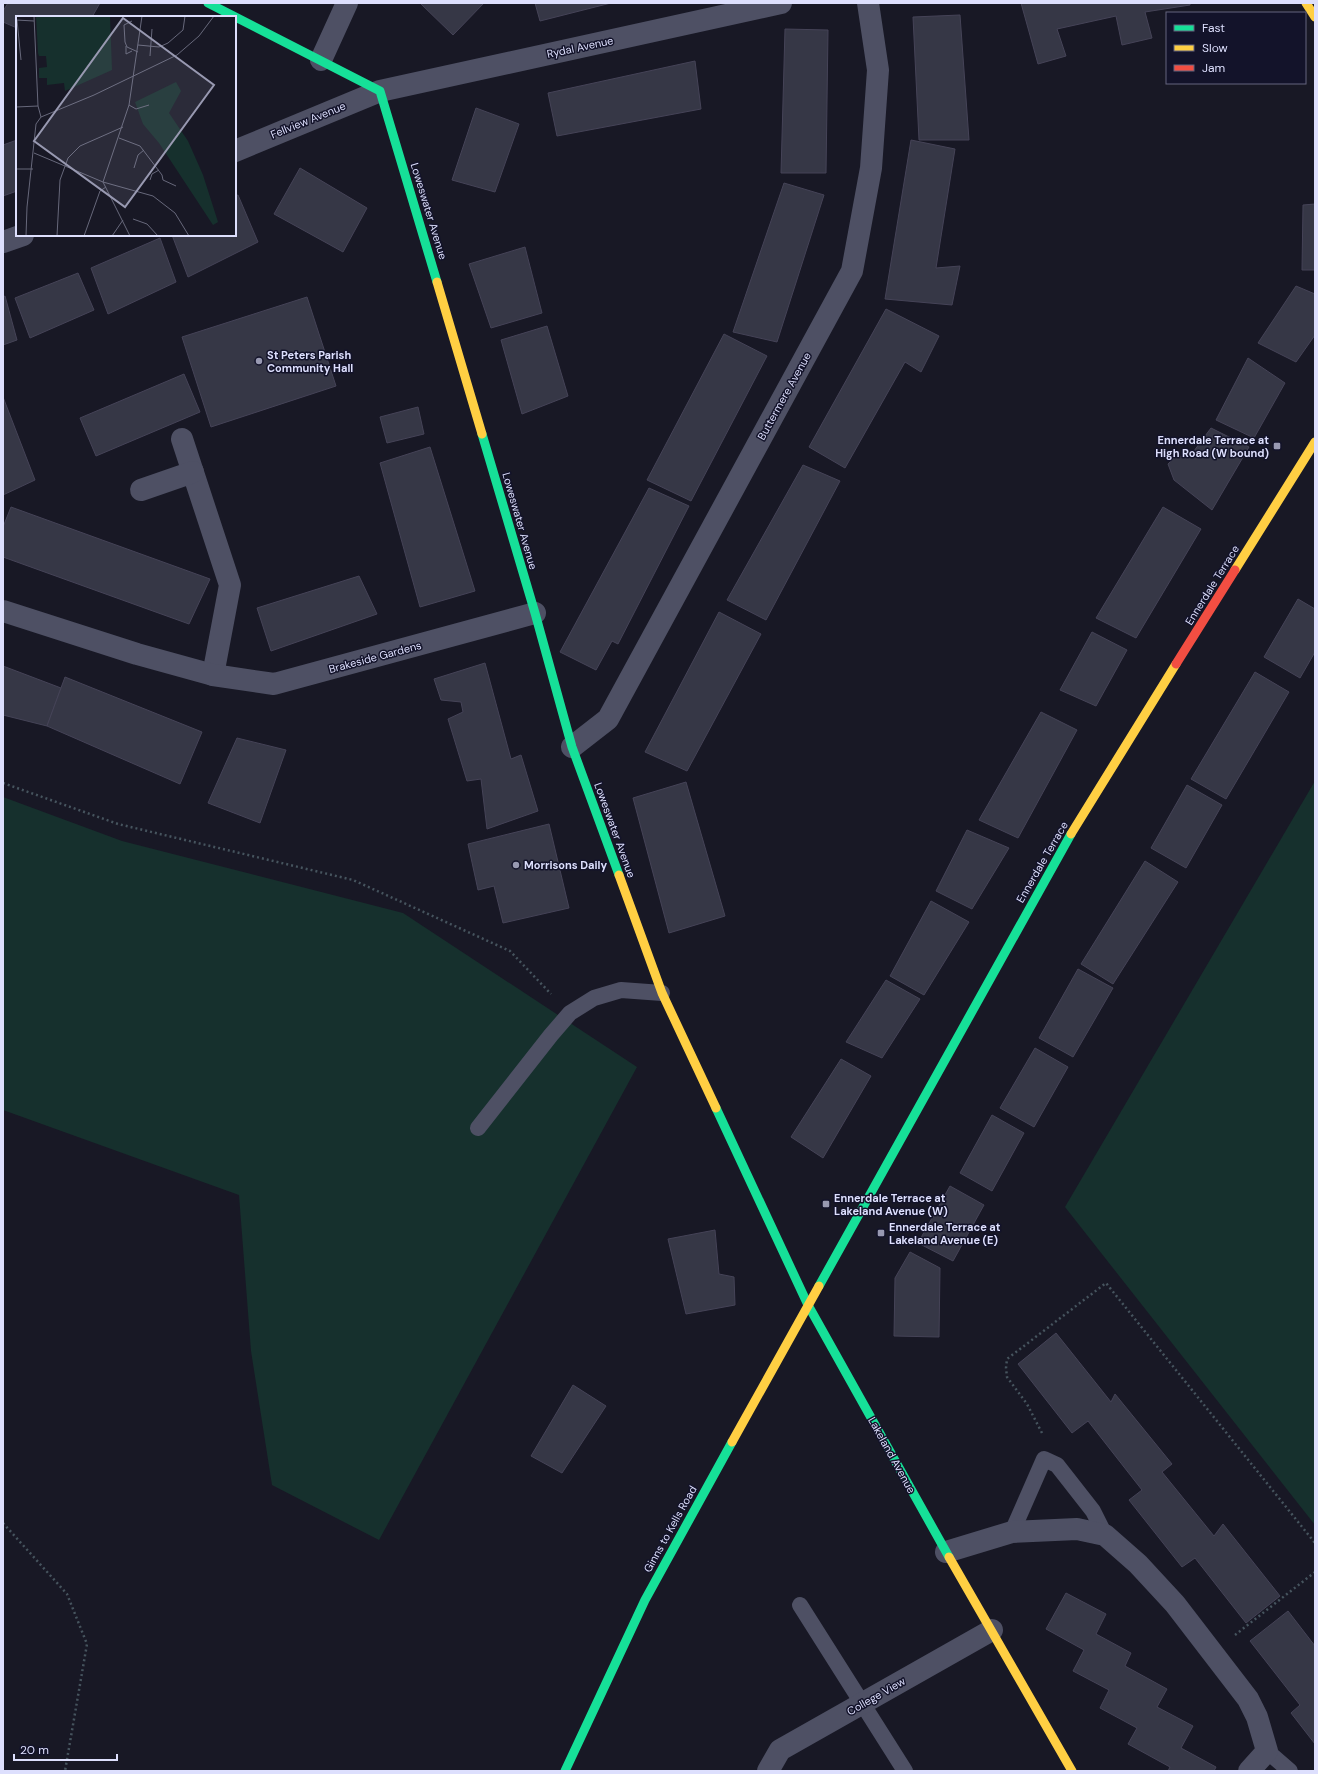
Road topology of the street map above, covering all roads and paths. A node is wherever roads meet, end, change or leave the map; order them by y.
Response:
1 (208, 3) edge
2 (348, 3) edge
3 (780, 3) edge
4 (868, 3) edge
5 (1306, 3) edge
6 (234, 16) edge
7 (236, 17) edge
8 (1315, 17) edge
9 (321, 60) junction
10 (380, 91) junction
11 (236, 151) edge
12 (20, 236) edge
13 (3, 242) edge
14 (182, 438) dead end
15 (1315, 442) edge
16 (193, 472) junction
17 (141, 490) dead end
18 (3, 610) edge
19 (535, 613) junction
20 (213, 675) junction
21 (572, 747) junction
22 (3, 783) edge
23 (662, 993) junction
24 (570, 1013) junction
25 (478, 1128) dead end
26 (726, 1132) joint
27 (808, 1305) junction
28 (1044, 1459) junction
29 (3, 1523) edge
30 (1012, 1532) junction
31 (1105, 1535) junction
32 (1315, 1543) edge
33 (946, 1552) junction
34 (1315, 1572) edge
35 (800, 1605) dead end
36 (992, 1630) junction
37 (1232, 1638) dead end
38 (862, 1704) junction
39 (1267, 1751) junction
40 (65, 1771) edge
41 (565, 1771) edge
42 (768, 1771) edge
43 (905, 1771) edge
44 (1072, 1771) edge
45 (1249, 1771) edge
46 (1290, 1771) edge

1 - 6 street
2 - 9 street
3 - 10 street, Rydal Avenue
4 - 21 street, Buttermere Avenue
5 - 8 street
7 - 9 street
9 - 10 street
10 - 11 street, Fellview Avenue
10 - 19 street, Loweswater Avenue
12 - 13 street
14 - 16 street
15 - 27 street, Ennerdale Terrace
16 - 17 street
16 - 20 street
18 - 20 street, Brakeside Gardens
19 - 20 street, Brakeside Gardens
19 - 21 street, Loweswater Avenue
21 - 23 street, Loweswater Avenue
22 - 24 path
23 - 24 lane
23 - 26 street, Loweswater Avenue
24 - 25 lane
26 - 27 street, Lakeland Avenue
27 - 33 street, Lakeland Avenue
27 - 41 street, Ginns to Kells Road
28 - 30 lane
28 - 31 lane
28 - 32 path
29 - 40 path
30 - 31 street
30 - 33 street
31 - 39 street
33 - 36 street, Lakeland Avenue
34 - 37 path
35 - 38 lane
36 - 38 street, College View
36 - 44 street, Lakeland Avenue
38 - 42 street, College View
38 - 43 lane
39 - 45 street
39 - 46 lane

